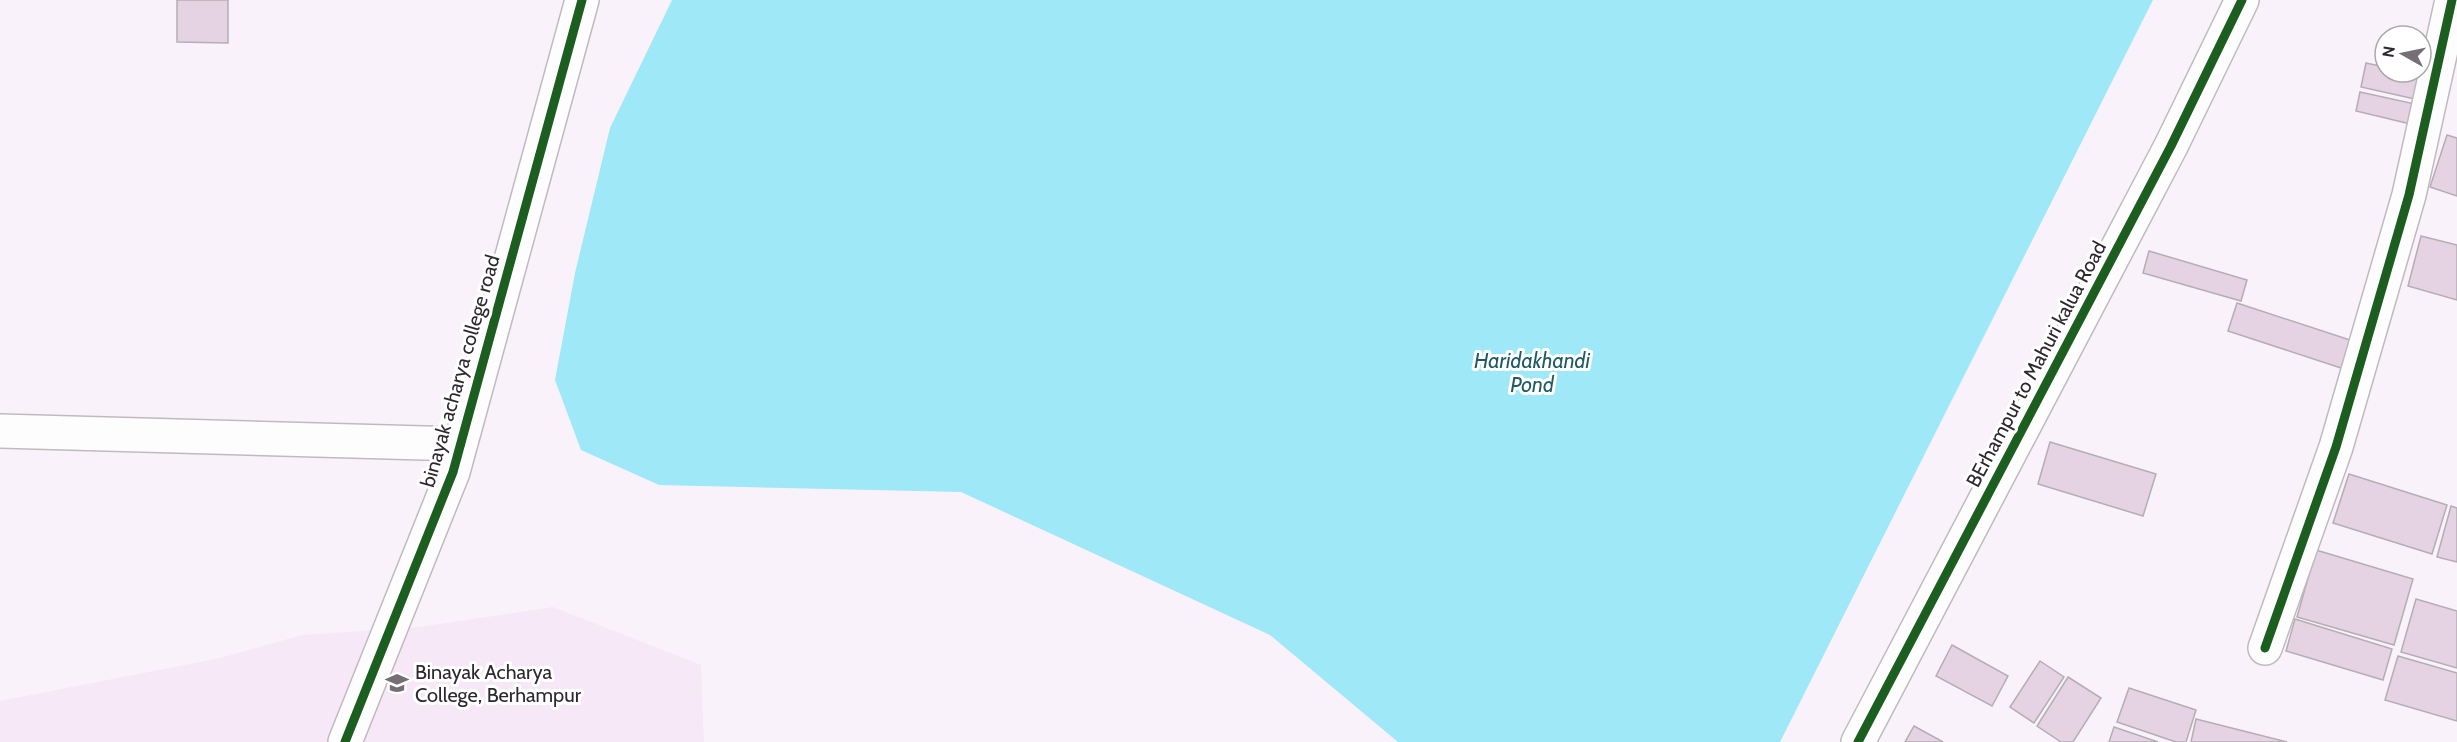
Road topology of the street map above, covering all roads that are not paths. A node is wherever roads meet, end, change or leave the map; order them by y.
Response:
1 (582, 0) edge
2 (2242, 0) edge
3 (2452, 0) edge
4 (0, 431) edge
5 (460, 444) junction
6 (2265, 648) dead end
7 (345, 742) edge
8 (1858, 742) edge

1 - 5 street, binayak acharya college road
2 - 8 street, BErhampur to Mahuri kalua Road
3 - 6 street
4 - 5 street
5 - 7 street, binayak acharya college road

